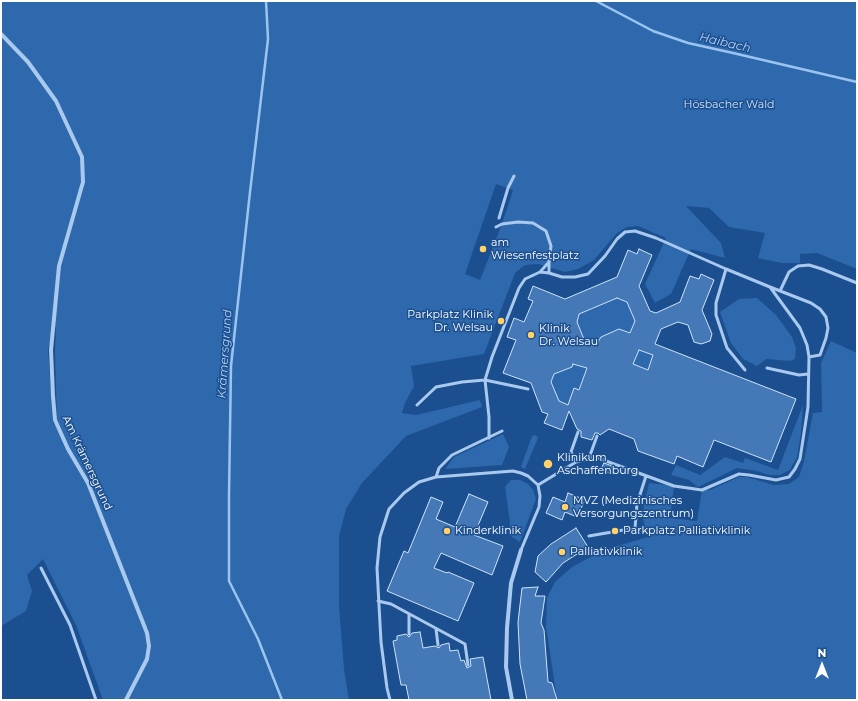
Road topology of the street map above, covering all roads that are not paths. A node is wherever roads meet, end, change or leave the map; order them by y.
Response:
1 (1, 34) edge
2 (514, 176) dead end
3 (499, 218) dead end
4 (496, 227) dead end
5 (549, 262) junction
6 (726, 269) junction
7 (540, 272) junction
8 (549, 273) junction
9 (857, 283) edge
10 (770, 287) junction
11 (780, 291) junction
12 (809, 357) junction
13 (766, 368) dead end
14 (745, 370) dead end
15 (808, 374) junction
16 (485, 380) junction
17 (528, 389) dead end
18 (417, 405) dead end
19 (502, 431) dead end
20 (578, 432) dead end
21 (597, 436) dead end
22 (489, 438) junction
23 (589, 458) junction
24 (576, 462) junction
25 (646, 476) junction
26 (436, 477) junction
27 (538, 484) junction
28 (589, 536) dead end
29 (522, 550) joint
30 (41, 568) dead end
31 (378, 601) junction
32 (409, 614) junction
33 (436, 629) junction
34 (410, 634) dead end
35 (438, 645) dead end
36 (468, 665) dead end
37 (96, 700) edge
38 (126, 700) edge
39 (390, 700) edge
40 (512, 700) edge

1 - 38 street, Am Krämersgrund
2 - 3 lane
4 - 5 lane
5 - 7 lane
5 - 8 lane
6 - 8 lane
6 - 10 lane
6 - 14 lane
7 - 8 lane
7 - 16 lane
9 - 11 lane
10 - 11 lane
10 - 12 lane
11 - 12 lane
12 - 15 lane
13 - 15 lane
15 - 25 lane
16 - 17 lane
16 - 18 lane
16 - 22 lane
19 - 22 lane
20 - 24 lane
21 - 23 lane
22 - 26 lane
23 - 24 lane
23 - 25 lane
24 - 27 lane
25 - 28 lane
26 - 27 lane
26 - 31 lane
27 - 29 lane
29 - 40 street
30 - 37 lane
31 - 32 lane
31 - 39 lane
32 - 33 lane
32 - 34 lane
33 - 35 lane
33 - 36 lane

